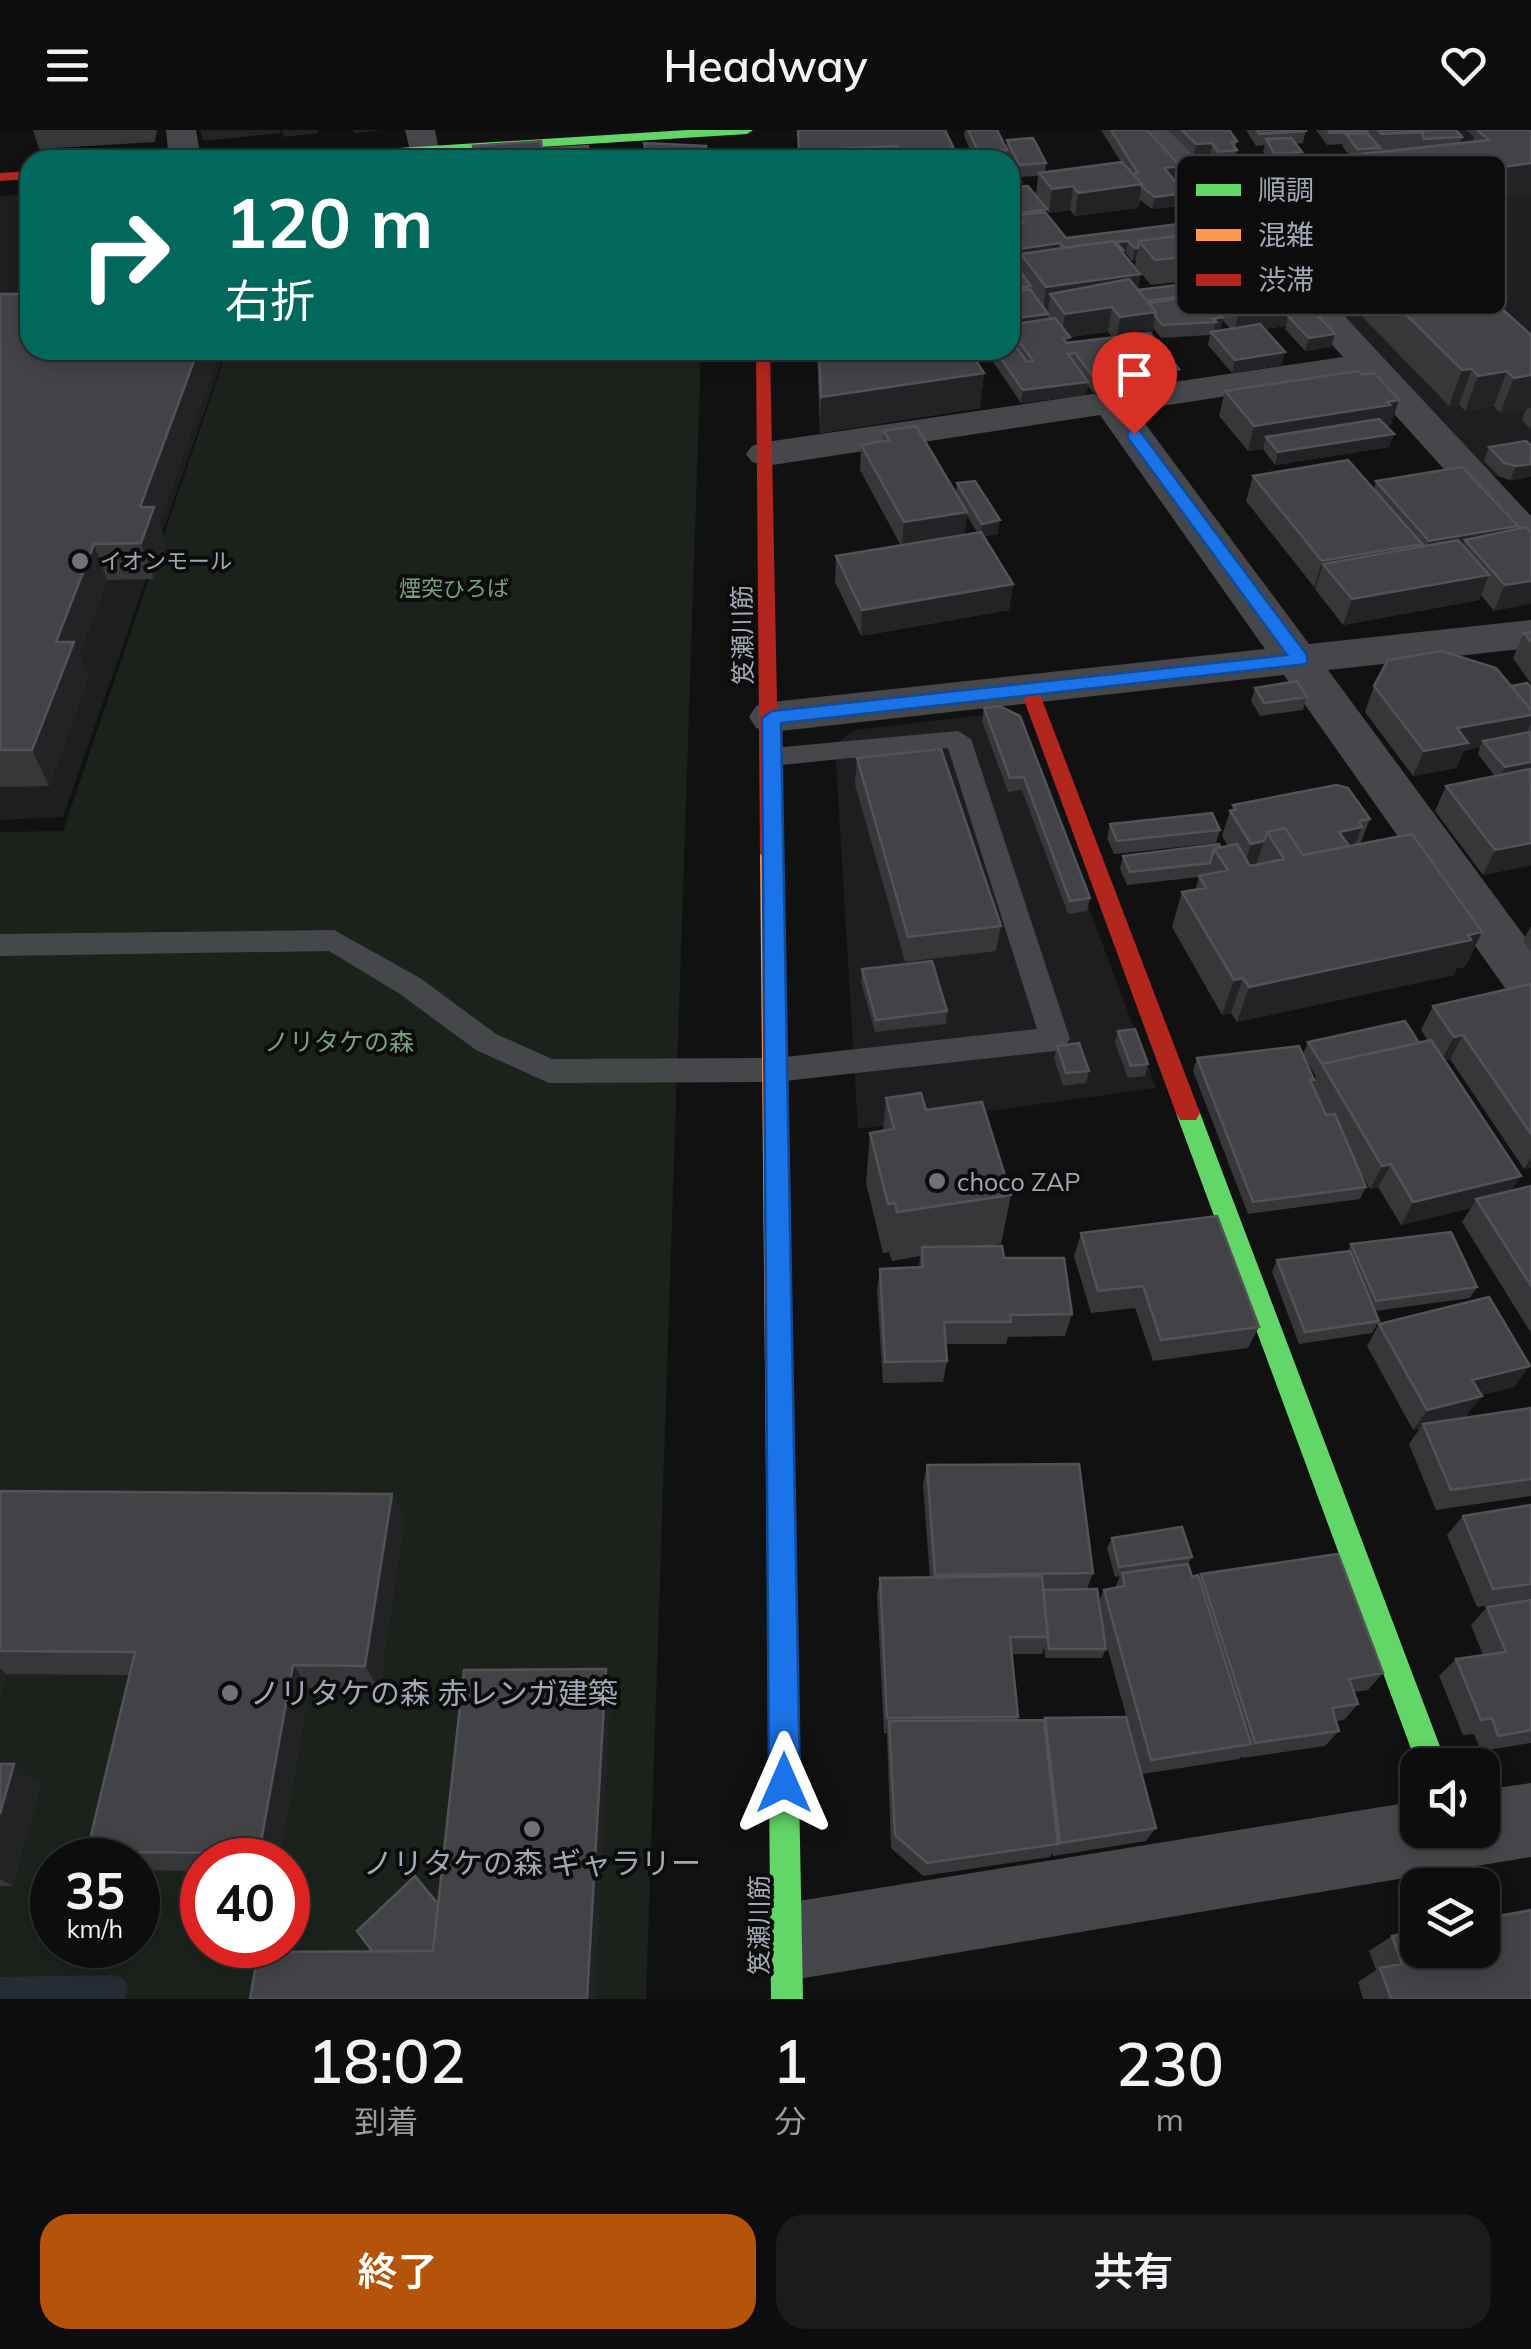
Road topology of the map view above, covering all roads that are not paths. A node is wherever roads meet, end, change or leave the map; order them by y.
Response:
1 (1154, 130) edge
2 (755, 135) edge
3 (421, 140) edge
4 (346, 150) edge
5 (1177, 155) edge
6 (1324, 315) edge
7 (763, 360) edge
8 (1369, 364) junction
9 (1110, 402) junction
10 (766, 454) junction
11 (1531, 488) edge
12 (1490, 495) junction
13 (1531, 540) edge
14 (1531, 634) edge
15 (1300, 660) junction
16 (1028, 689) junction
17 (772, 737) junction
18 (0, 945) edge
19 (1531, 984) edge
20 (776, 1070) junction
21 (1433, 1748) edge
22 (1500, 1819) edge
23 (1531, 1820) edge
24 (1400, 1830) edge
25 (786, 1970) edge

1 - 5 street
2 - 3 street
3 - 4 street
6 - 8 street
7 - 10 street, 笈瀬川筋
8 - 9 street
8 - 12 street
9 - 10 street
9 - 15 street
10 - 17 street, 笈瀬川筋
11 - 12 street
12 - 13 street
14 - 15 street
15 - 16 street
15 - 19 street
16 - 17 street
16 - 21 street
17 - 20 street, 笈瀬川筋
17 - 20 lane
18 - 20 lane
20 - 25 street, 笈瀬川筋
22 - 23 street
24 - 25 street

